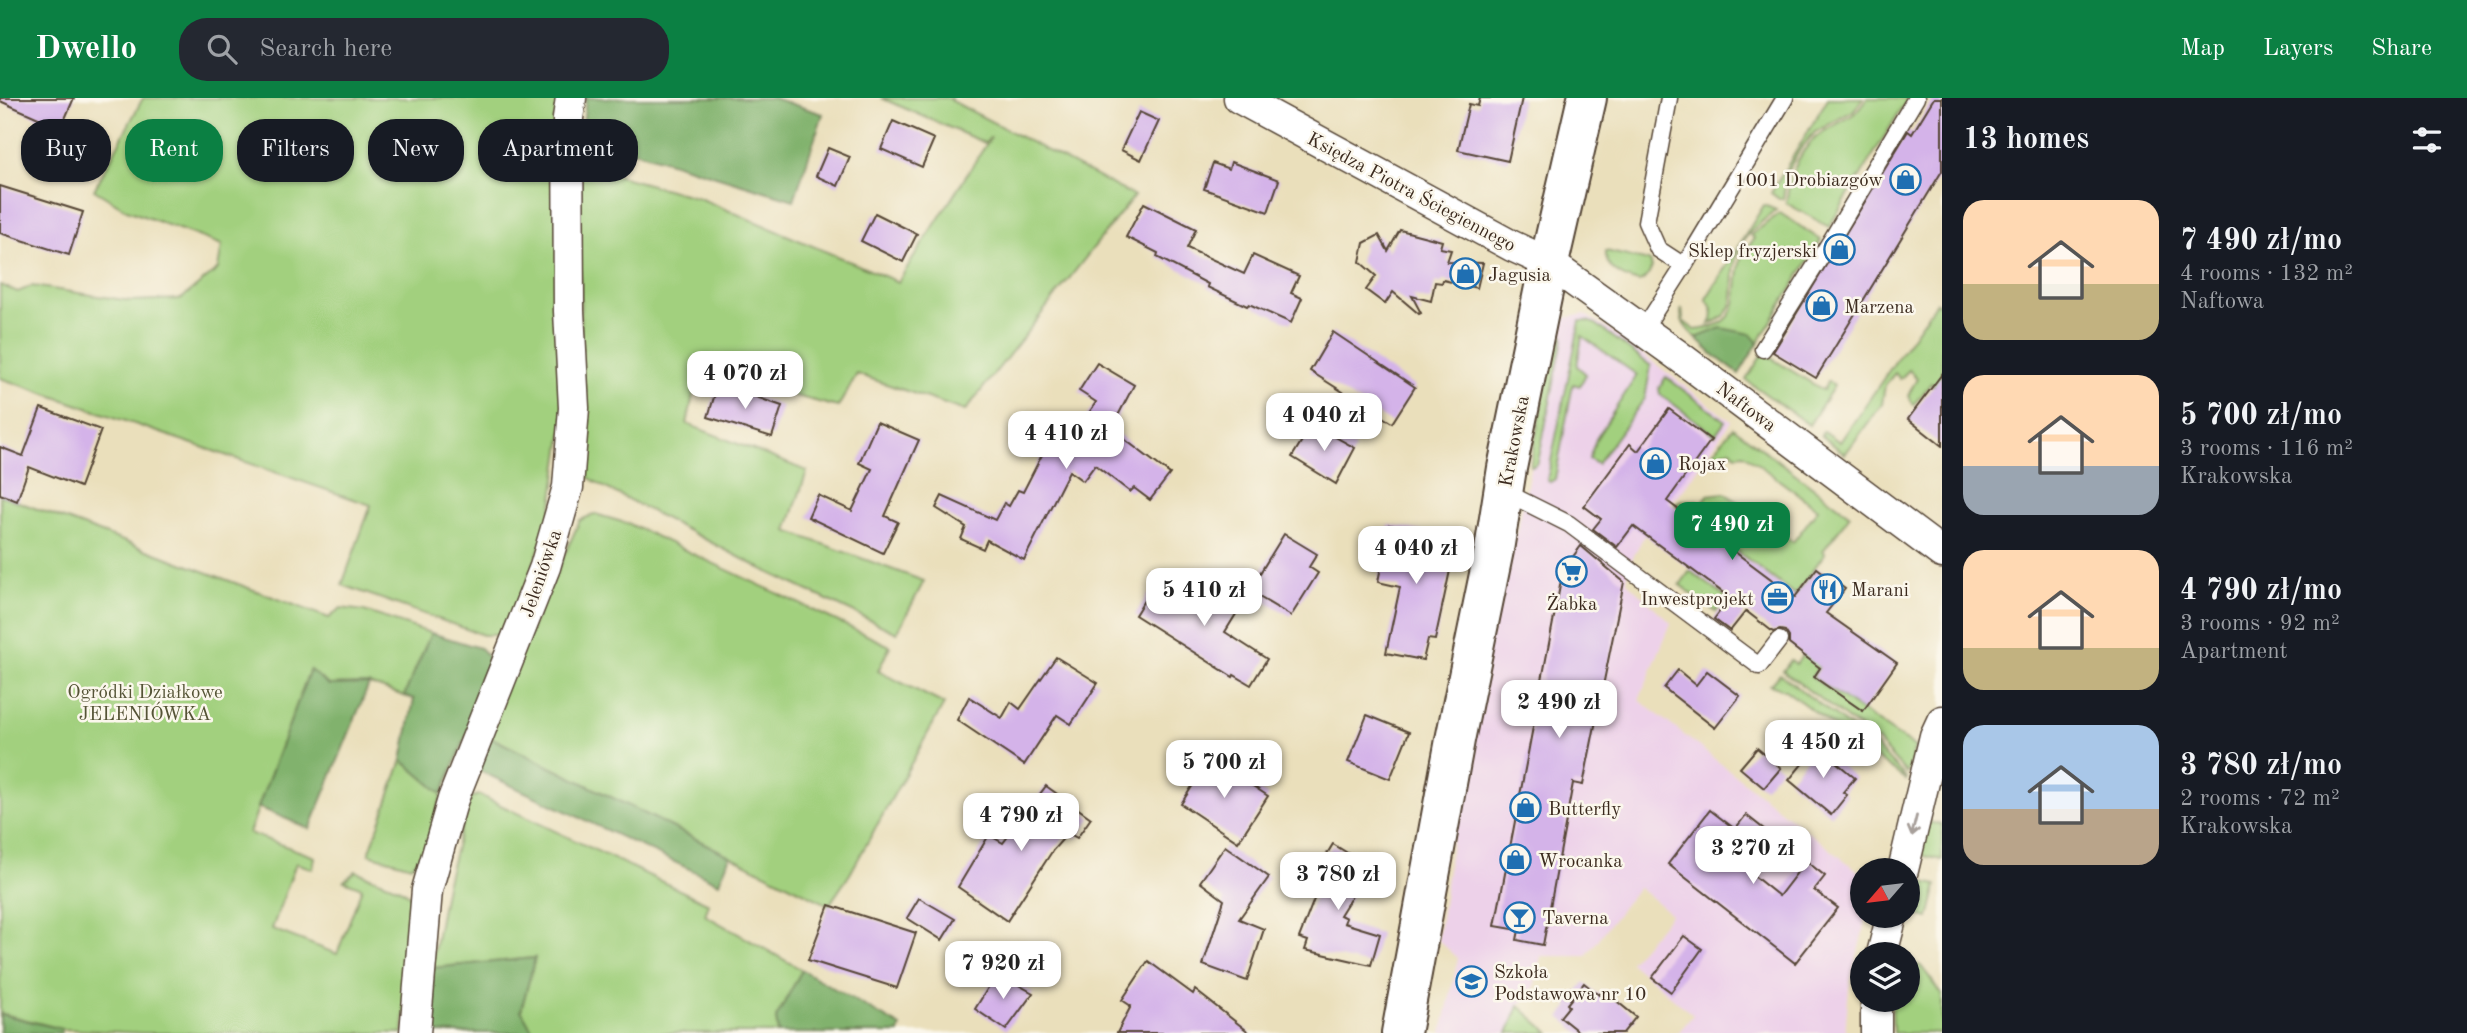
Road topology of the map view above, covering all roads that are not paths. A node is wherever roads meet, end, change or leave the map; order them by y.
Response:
1 (572, 98) edge
2 (1238, 98) edge
3 (1587, 98) edge
4 (1669, 98) edge
5 (1786, 98) edge
6 (1916, 98) edge
7 (1549, 263) junction
8 (1684, 266) junction
9 (1643, 330) junction
10 (1763, 349) dead end
11 (1503, 492) junction
12 (1942, 553) edge
13 (1779, 640) dead end
14 (1938, 728) edge
15 (1906, 858) edge
16 (1877, 1012) edge
17 (415, 1033) edge
18 (1401, 1033) edge
19 (1876, 1033) edge

1 - 17 street, Jeleniówka
2 - 7 street, Księdza Piotra Ściegiennego
3 - 7 main road, Krakowska
4 - 8 lane
5 - 8 lane
6 - 10 lane
7 - 9 street, Naftowa
7 - 11 main road, Krakowska
8 - 9 lane
9 - 12 street, Naftowa
11 - 13 lane
11 - 18 main road, Krakowska
14 -> 15 street
16 - 19 street

